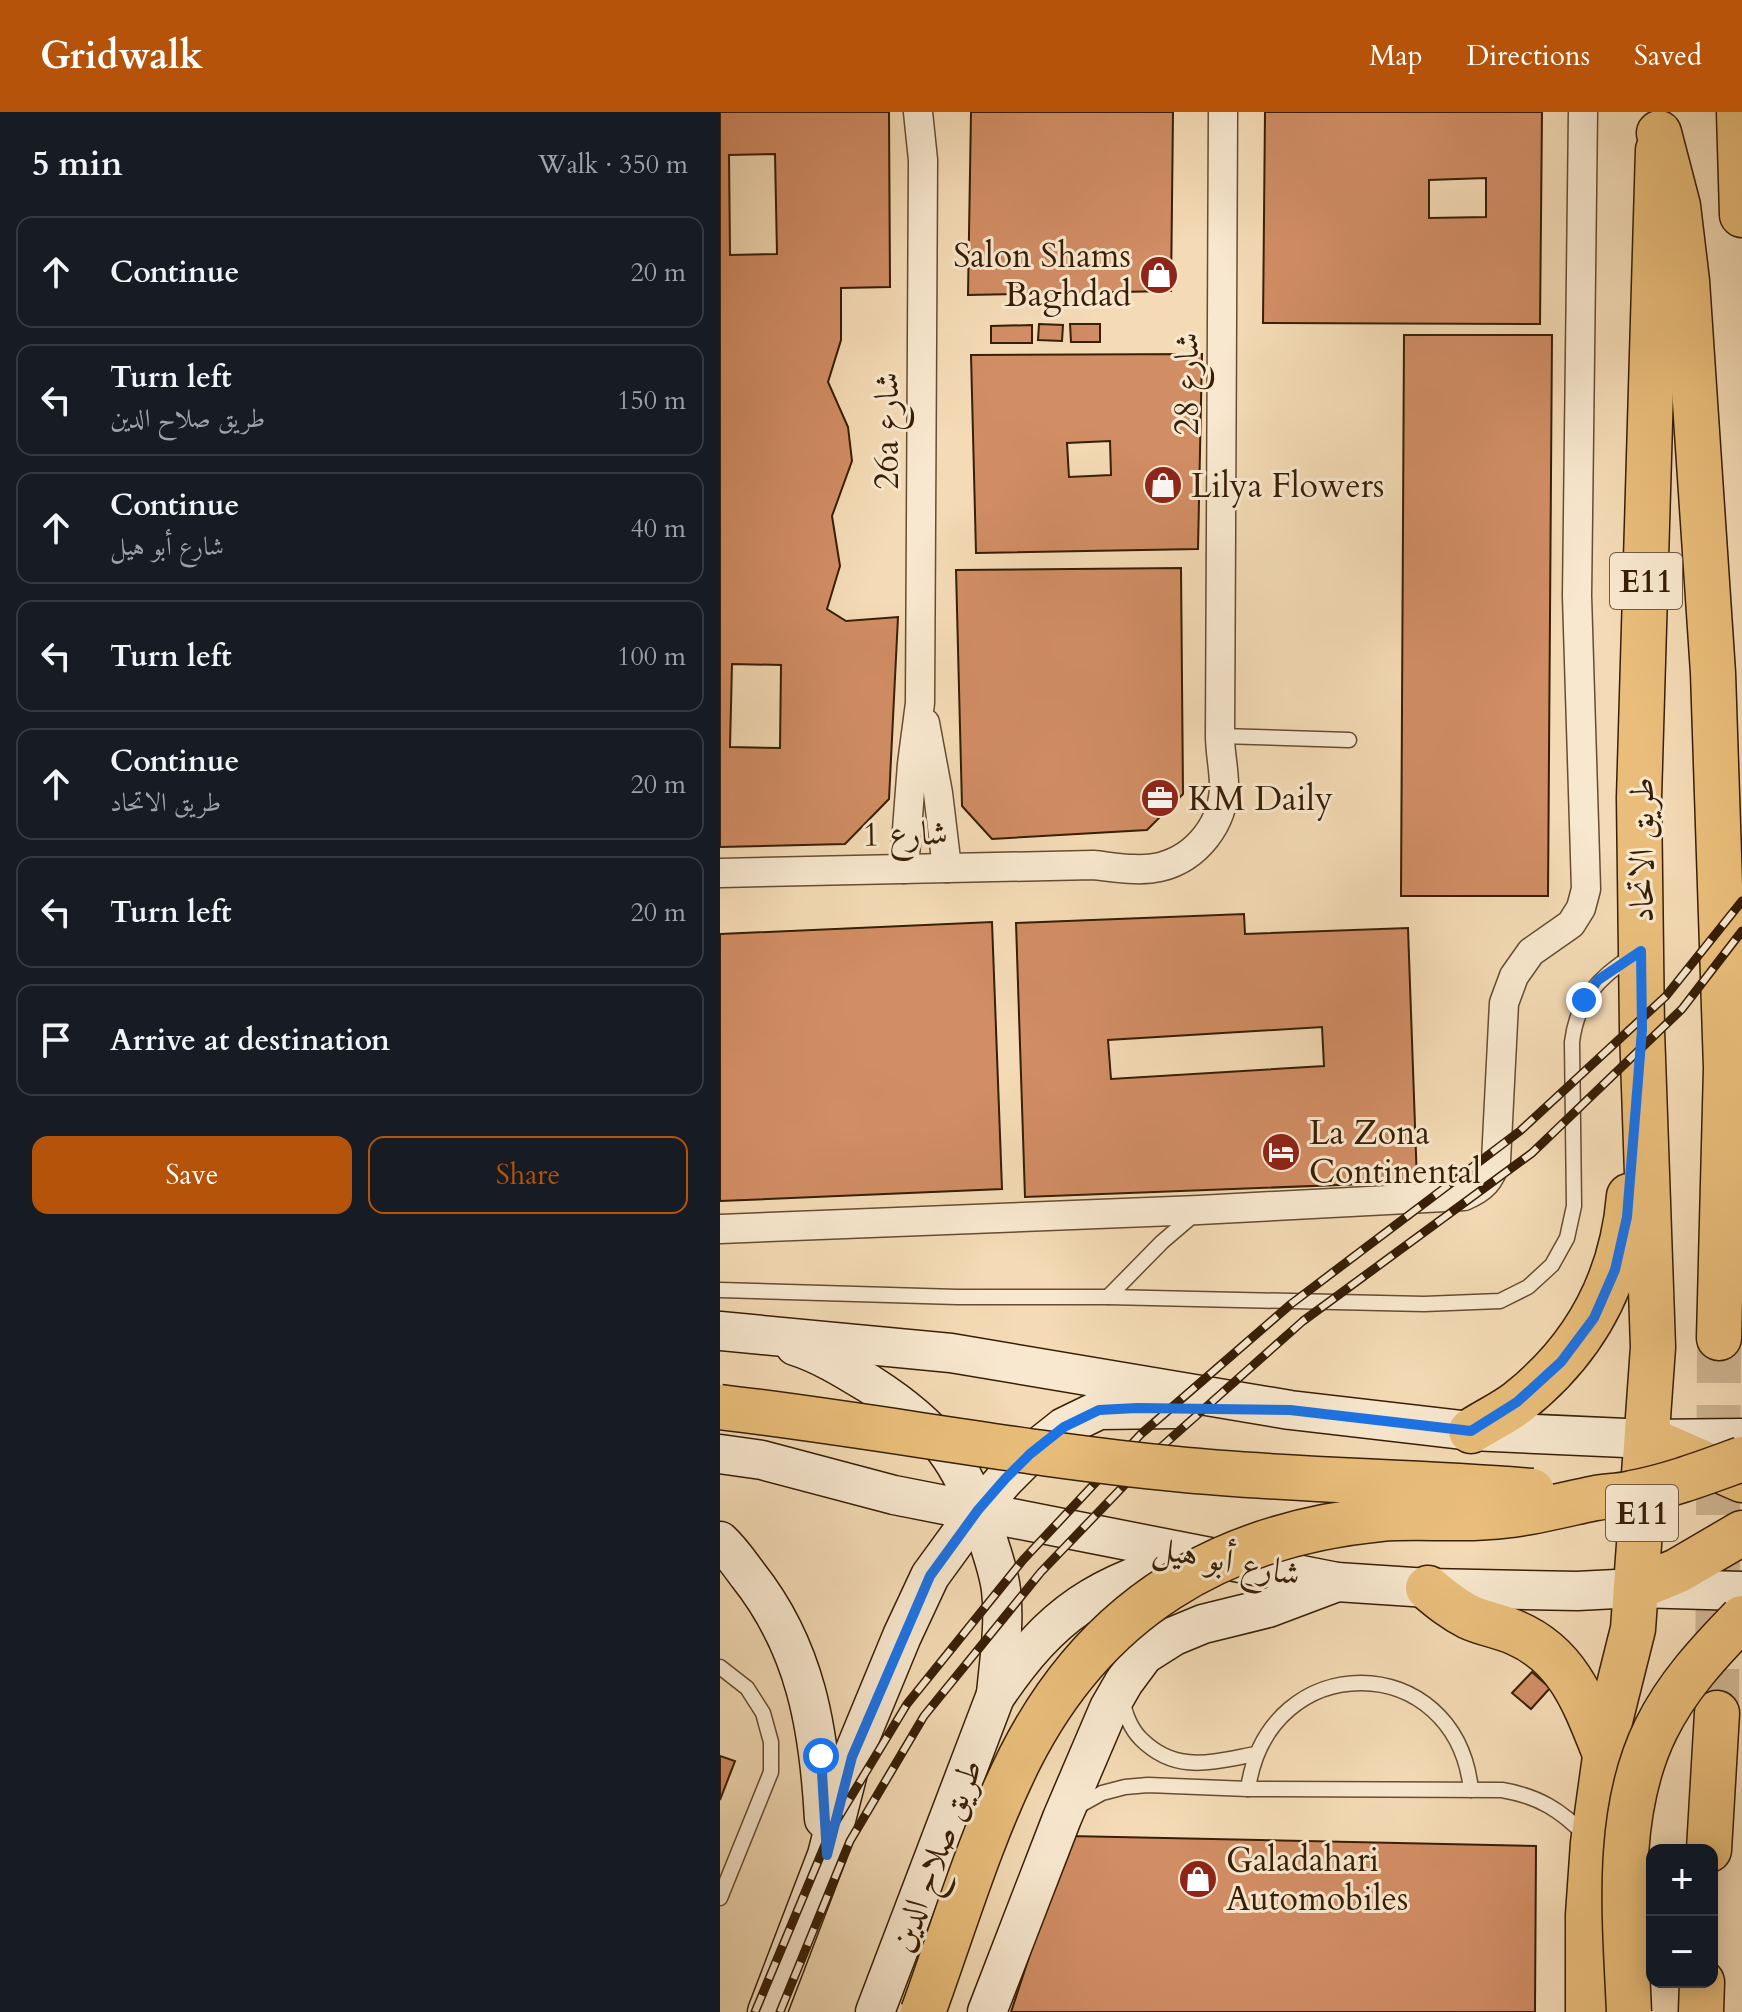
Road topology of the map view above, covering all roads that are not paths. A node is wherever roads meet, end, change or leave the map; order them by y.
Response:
1 (918, 112) edge
2 (936, 112) edge
3 (1223, 112) edge
4 (1583, 112) edge
5 (1739, 112) edge
6 (1658, 122) edge
7 (923, 160) junction
8 (1742, 215) edge
9 (920, 703) junction
10 (1349, 740) dead end
11 (1220, 744) junction
12 (947, 868) junction
13 (904, 869) junction
14 (720, 873) edge
15 (1641, 951) junction
16 (1642, 1030) junction
17 (1199, 1210) junction
18 (720, 1229) edge
19 (720, 1290) edge
20 (1108, 1297) junction
21 (734, 1332) edge
22 (1719, 1338) tunnel mouth
23 (720, 1407) edge
24 (1290, 1410) junction
25 (1471, 1431) junction
26 (1742, 1438) edge
27 (1648, 1439) junction
28 (720, 1454) edge
29 (1742, 1459) edge
30 (1742, 1480) edge
31 (1598, 1498) junction
32 (978, 1510) junction
33 (1742, 1533) edge
34 (720, 1541) edge
35 (1202, 1555) junction
36 (1337, 1582) junction
37 (1428, 1588) junction
38 (1636, 1588) junction
39 (1742, 1591) edge
40 (1742, 1618) edge
41 (720, 1667) edge
42 (1124, 1682) junction
43 (995, 1697) junction
44 (1717, 1713) tunnel mouth
45 (1256, 1754) junction
46 (1605, 1754) junction
47 (1248, 1789) junction
48 (1471, 1790) junction
49 (1062, 1818) junction
50 (1593, 1843) junction
51 (1709, 1844) edge
52 (827, 1855) junction
53 (720, 1898) edge
54 (784, 1972) junction
55 (1702, 1988) edge
56 (759, 2012) edge
57 (767, 2012) edge
58 (875, 2012) edge
59 (923, 2012) edge
60 (987, 2012) edge
61 (1588, 2012) edge
62 (1629, 2012) edge
63 (1701, 2012) edge

1 - 7 street, 26a شارع
2 - 7 street, 26a شارع
3 - 11 street, شارع 28
4 - 17 street
5 - 8 main road
6 - 15 main road, طريق الاتحاد / E11
6 - 22 main road
7 - 9 street, 26a شارع
9 - 12 street, 26a شارع
9 - 13 street, 26a شارع
10 - 11 lane
11 - 12 street, شارع 1
12 - 13 street, شارع 1
13 - 14 street, شارع 1
15 - 16 main road, طريق الاتحاد / E11
15 - 20 lane
16 - 25 main road
16 - 27 main road, طريق الاتحاد / E11
17 - 18 street
17 - 20 lane
19 - 20 lane
21 - 24 main road
21 - 32 main road
23 - 31 main road, bridge
24 - 25 main road
24 - 32 main road
25 - 27 main road
26 - 27 main road
27 - 30 main road
27 - 38 main road, طريق الاتحاد / E11
28 - 32 main road, شارع أبو هيل
29 - 31 main road, bridge
31 - 59 main road, bridge
32 - 35 main road, شارع أبو هيل
32 - 43 main road
32 - 52 main road
33 - 38 main road
34 - 52 main road
35 - 36 main road, شارع أبو هيل
35 - 43 main road
36 - 37 main road, شارع أبو هيل
36 - 42 main road
37 - 38 main road, شارع أبو هيل
37 - 46 main road
38 - 39 main road, شارع أبو هيل
38 - 46 main road, طريق الاتحاد
40 - 62 main road, bridge
41 - 53 lane
42 - 45 lane
42 - 49 main road
43 - 58 main road, طريق صلاح الدين
44 - 51 main road
45 - 47 lane
45 - 48 lane
46 - 50 main road, طريق الاتحاد
47 - 48 lane
47 - 49 lane
48 - 50 lane
49 - 60 main road
50 - 61 main road, طريق الاتحاد
52 - 54 main road
54 - 56 lane
54 - 57 main road
55 - 63 main road

